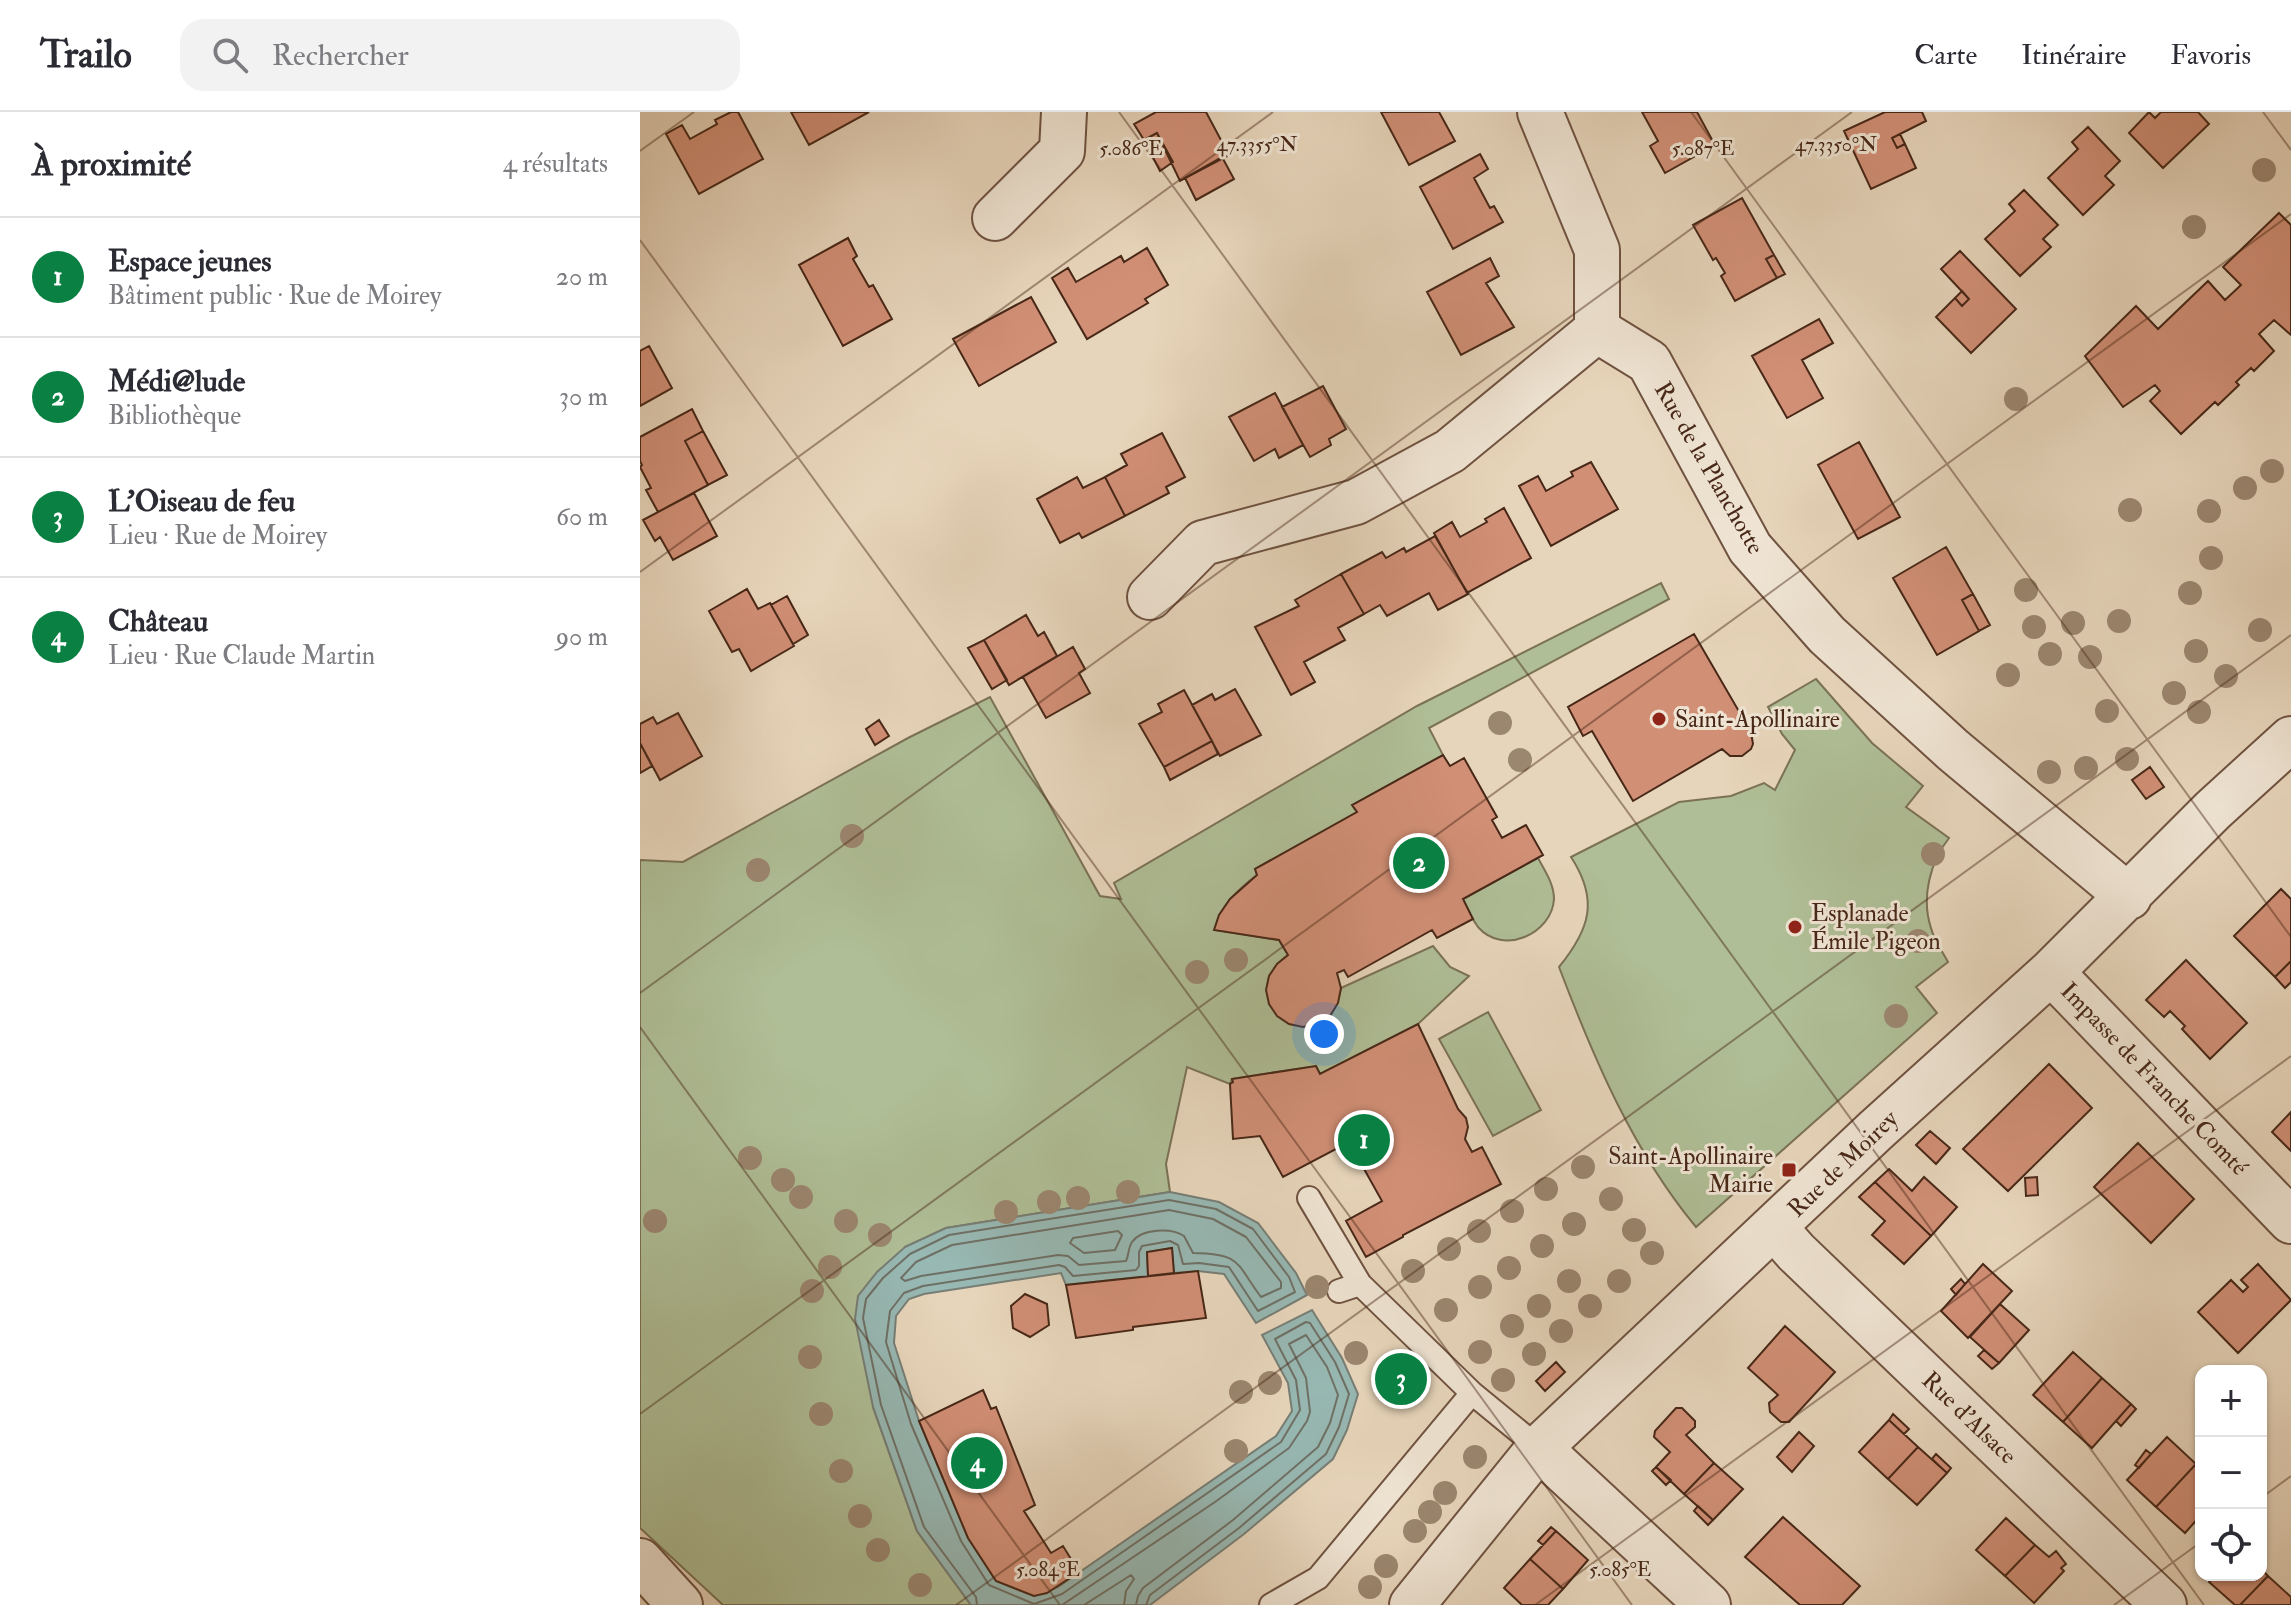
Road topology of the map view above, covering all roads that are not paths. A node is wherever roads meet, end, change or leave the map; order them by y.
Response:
1 (1064, 112) edge
2 (1540, 112) edge
3 (995, 218) dead end
4 (1597, 330) junction
5 (1150, 597) dead end
6 (2291, 739) edge
7 (2129, 897) junction
8 (2051, 972) junction
9 (1309, 1198) dead end
10 (2291, 1221) edge
11 (1775, 1228) junction
12 (1472, 1393) junction
13 (1539, 1448) junction
14 (640, 1561) edge
15 (2150, 1600) edge
16 (680, 1605) edge
17 (1271, 1605) edge
18 (1412, 1605) edge
19 (1708, 1605) edge

1 - 3 street
2 - 4 street
4 - 5 street
4 - 7 street, Rue de la Planchotte
6 - 7 street, Rue de Moirey
7 - 8 street, Rue de Moirey
8 - 10 street, Impasse de Franche Comté
8 - 11 street, Rue de Moirey
9 - 12 lane
11 - 13 street, Rue de Moirey
11 - 15 street, Rue d'Alsace
12 - 13 lane
12 - 17 lane
13 - 18 street, Rue de Moirey
13 - 19 street
14 - 16 street

